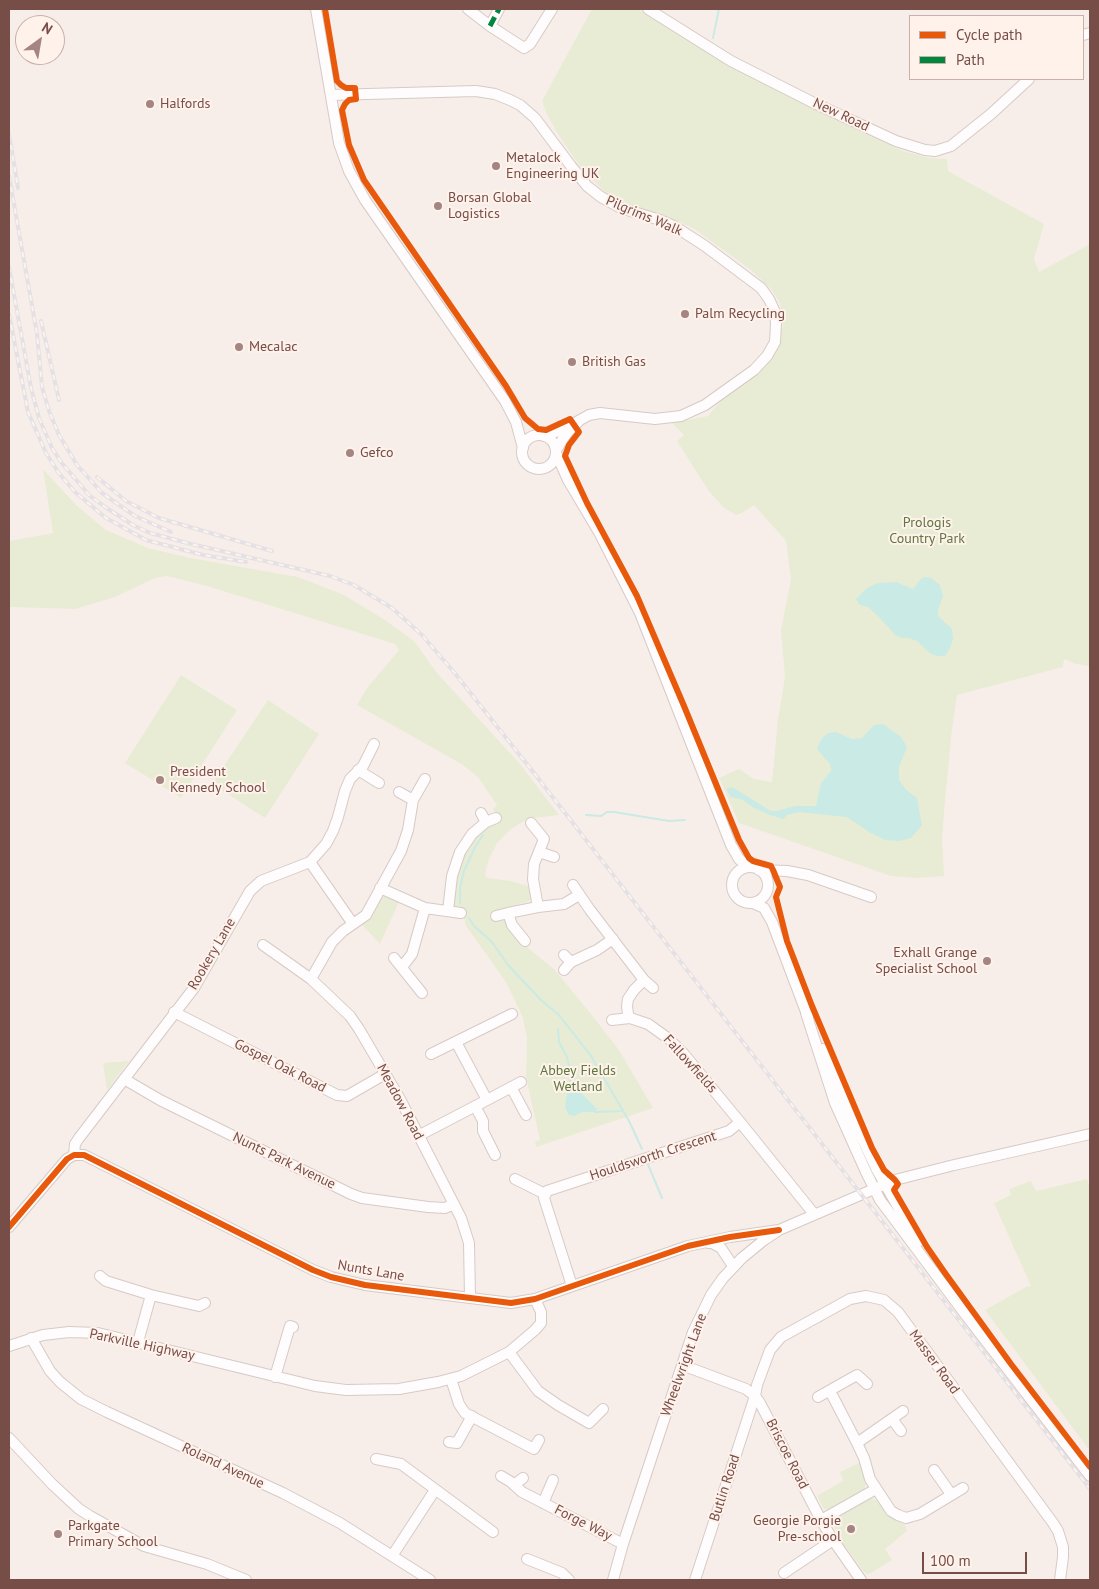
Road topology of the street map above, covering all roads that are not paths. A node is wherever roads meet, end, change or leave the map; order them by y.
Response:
1 (316, 9) edge
2 (468, 9) edge
3 (499, 9) edge
4 (552, 9) edge
5 (648, 9) edge
6 (495, 29) junction
7 (1028, 80) edge
8 (331, 95) junction
9 (580, 420) junction
10 (516, 422) junction
11 (541, 436) junction
12 (523, 448) junction
13 (556, 452) junction
14 (548, 467) junction
15 (568, 480) junction
16 (374, 744) dead end
17 (358, 770) junction
18 (425, 779) dead end
19 (379, 782) dead end
20 (399, 792) dead end
21 (413, 800) junction
22 (481, 813) dead end
23 (496, 818) dead end
24 (486, 822) junction
25 (531, 823) dead end
26 (730, 845) junction
27 (539, 852) junction
28 (554, 857) dead end
29 (310, 862) junction
30 (749, 867) junction
31 (759, 870) junction
32 (798, 873) junction
33 (734, 876) junction
34 (573, 885) dead end
35 (380, 888) junction
36 (767, 890) junction
37 (579, 895) junction
38 (871, 897) dead end
39 (753, 902) junction
40 (538, 907) junction
41 (426, 908) junction
42 (508, 914) junction
43 (496, 916) dead end
44 (772, 922) junction
45 (353, 924) junction
46 (613, 939) junction
47 (525, 941) dead end
48 (263, 944) dead end
49 (394, 958) dead end
50 (566, 962) dead end
51 (402, 967) junction
52 (311, 979) junction
53 (644, 980) junction
54 (653, 988) dead end
55 (422, 993) dead end
56 (174, 1012) junction
57 (806, 1013) junction
58 (512, 1014) dead end
59 (630, 1018) junction
60 (612, 1020) dead end
61 (456, 1042) junction
62 (431, 1054) dead end
63 (386, 1074) junction
64 (124, 1079) junction
65 (487, 1100) junction
66 (475, 1106) junction
67 (526, 1115) dead end
68 (740, 1122) junction
69 (1090, 1134) edge
70 (418, 1136) junction
71 (74, 1155) junction
72 (495, 1155) dead end
73 (515, 1179) dead end
74 (884, 1184) junction
75 (874, 1188) junction
76 (545, 1194) junction
77 (454, 1204) junction
78 (814, 1214) junction
79 (9, 1227) edge
80 (779, 1230) junction
81 (701, 1243) junction
82 (733, 1266) junction
83 (100, 1276) dead end
84 (572, 1286) junction
85 (151, 1295) junction
86 (470, 1297) junction
87 (535, 1299) junction
88 (205, 1303) dead end
89 (965, 1314) junction
90 (291, 1326) dead end
91 (31, 1338) junction
92 (138, 1342) junction
93 (9, 1346) edge
94 (509, 1352) junction
95 (682, 1365) junction
96 (275, 1377) junction
97 (451, 1379) junction
98 (867, 1384) dead end
99 (830, 1391) junction
100 (755, 1396) junction
101 (818, 1397) dead end
102 (603, 1410) dead end
103 (903, 1410) dead end
104 (472, 1416) junction
105 (892, 1418) junction
106 (901, 1432) dead end
107 (9, 1438) edge
108 (538, 1440) dead end
109 (449, 1442) dead end
110 (857, 1443) junction
111 (376, 1458) dead end
112 (934, 1470) dead end
113 (501, 1476) dead end
114 (1090, 1476) edge
115 (523, 1478) dead end
116 (553, 1480) dead end
117 (514, 1485) junction
118 (963, 1488) dead end
119 (876, 1489) junction
120 (435, 1490) junction
121 (951, 1494) junction
122 (542, 1502) junction
123 (820, 1520) junction
124 (493, 1532) dead end
125 (832, 1540) junction
126 (623, 1544) junction
127 (392, 1556) junction
128 (528, 1560) dead end
129 (784, 1573) dead end
130 (246, 1580) edge
131 (430, 1580) edge
132 (569, 1580) edge
133 (613, 1580) edge
134 (695, 1580) edge
135 (861, 1580) edge
136 (1060, 1580) edge

1 - 8 street
2 - 6 street
3 - 6 street
4 - 6 street
5 - 7 street, New Road
8 - 9 street, Pilgrims Walk
8 - 10 street
9 - 11 street, Pilgrims Walk
9 - 13 street, Pilgrims Walk
10 - 11 street
10 - 12 street
11 - 12 street
11 - 13 street
12 - 14 street
13 - 14 street
13 - 15 street
14 - 15 street
15 - 26 street
16 - 17 street, Rookery Lane
17 - 19 street
17 - 29 street, Rookery Lane
18 - 21 street
20 - 21 street
21 - 35 street
22 - 24 street
23 - 24 street
24 - 41 street
25 - 27 street
26 - 30 street
26 - 33 street
27 - 28 street
27 - 40 street
29 - 45 street
29 - 56 street, Rookery Lane
30 - 31 street
30 - 33 street
31 - 32 street
31 - 36 street
32 - 36 street
32 - 38 street
33 - 39 street
34 - 37 street
35 - 41 street
35 - 45 street
36 - 39 street
36 - 44 street
37 - 40 street
37 - 46 street
39 - 44 street
40 - 42 street
41 - 51 street
42 - 43 street
42 - 47 street
44 - 57 street
45 - 52 street
46 - 50 street
46 - 53 street
48 - 52 street, Meadow Road
49 - 51 street
51 - 55 street
52 - 63 street, Meadow Road
53 - 54 street
53 - 59 street
56 - 63 street, Gospel Oak Road
56 - 64 street, Rookery Lane
57 - 74 street
57 - 75 street
58 - 61 street
59 - 60 street, Fallowfields
59 - 68 street, Fallowfields
61 - 62 street
61 - 65 street
63 - 70 street, Meadow Road
64 - 71 street, Rookery Lane
64 - 77 street, Nunts Park Avenue
65 - 66 street
65 - 67 street
66 - 70 street
66 - 72 street
68 - 76 street, Houldsworth Crescent
68 - 78 street
69 - 74 street, Wheelwright Lane
70 - 77 street, Meadow Road
71 - 79 street
71 - 86 street, Nunts Lane
73 - 76 street
74 - 75 street, Wheelwright Lane
74 - 89 street
75 - 78 street, Wheelwright Lane
75 - 89 street
76 - 84 street
77 - 86 street, Meadow Road
78 - 80 street, Wheelwright Lane
80 - 81 street, Nunts Lane
80 - 82 street, Wheelwright Lane
81 - 82 street
81 - 84 street, Nunts Lane
82 - 95 street, Wheelwright Lane
83 - 85 street
84 - 87 street, Nunts Lane
85 - 88 street
85 - 92 street
86 - 87 street, Nunts Lane
87 - 94 street, Parkville Highway
89 - 114 street
90 - 96 street
91 - 92 street, Parkville Highway
91 - 93 street, Parkville Highway
91 - 127 street, Roland Avenue
92 - 96 street, Parkville Highway
94 - 97 street, Parkville Highway
94 - 102 street
95 - 100 street
95 - 126 street, Wheelwright Lane
96 - 97 street, Parkville Highway
97 - 104 street
98 - 99 street
99 - 101 street
99 - 110 street
100 - 123 street, Briscoe Road
100 - 134 street, Butlin Road
100 - 136 street, Masser Road
103 - 105 street
104 - 108 street
104 - 109 street
105 - 106 street
105 - 110 street
107 - 130 street
110 - 119 street
111 - 120 street
112 - 121 street
113 - 117 street, Forge Way
115 - 117 street
116 - 122 street, Forge Way
117 - 122 street, Forge Way
118 - 121 street
119 - 121 street
119 - 123 street
120 - 124 street
120 - 127 street
122 - 126 street, Forge Way
123 - 125 street, Briscoe Road
125 - 129 street
125 - 135 street, Briscoe Road
126 - 133 street, Wheelwright Lane
127 - 131 street, Roland Avenue
128 - 132 street

